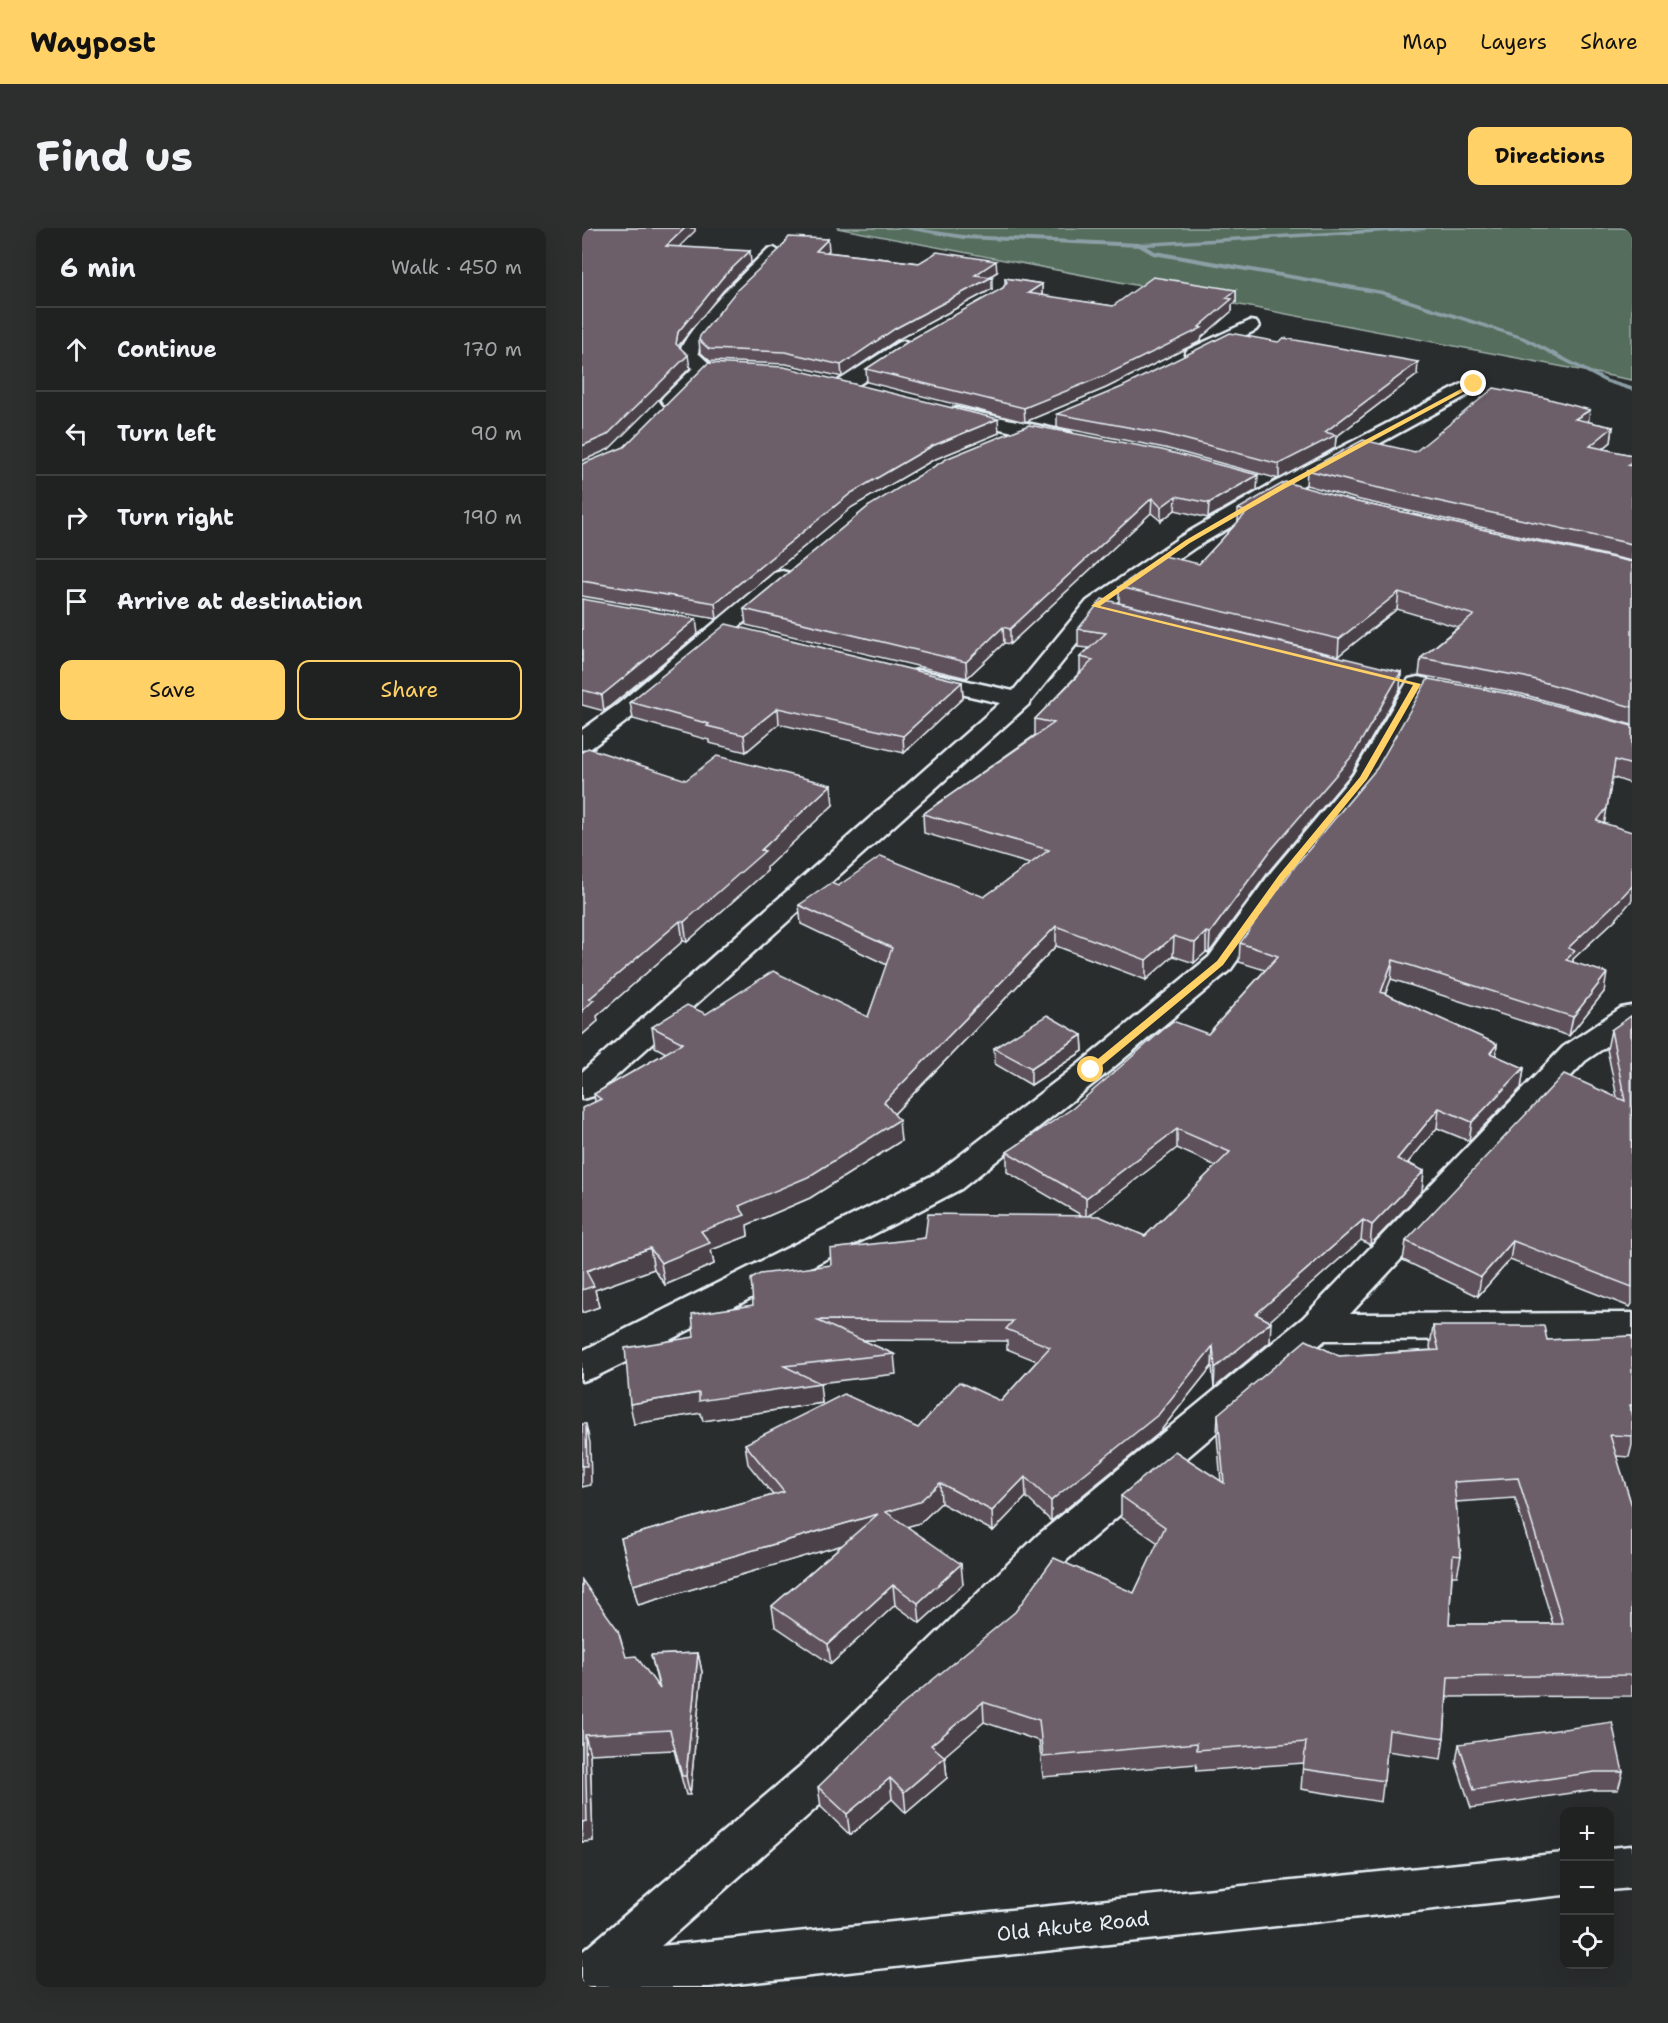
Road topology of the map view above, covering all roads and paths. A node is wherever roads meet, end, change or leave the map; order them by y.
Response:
1 (774, 254) edge
2 (1250, 326) dead end
3 (921, 338) edge
4 (1177, 362) edge
5 (704, 368) junction
6 (727, 369) edge
7 (825, 381) edge
8 (1474, 384) dead end
9 (845, 385) junction
10 (867, 391) edge
11 (934, 409) edge
12 (1065, 414) edge
13 (656, 416) edge
14 (1025, 430) junction
15 (1083, 441) edge
16 (994, 444) edge
17 (1249, 479) edge
18 (1281, 488) junction
19 (1313, 496) edge
20 (800, 564) edge
21 (1095, 606) junction
22 (1130, 615) edge
23 (709, 626) junction
24 (754, 637) edge
25 (898, 673) edge
26 (1418, 684) dead end
27 (1019, 700) junction
28 (582, 742) edge
29 (1632, 1015) edge
30 (582, 1089) edge
31 (1632, 1326) edge
32 (1316, 1327) junction
33 (582, 1367) edge
34 (1632, 1867) edge
35 (1614, 1869) edge
36 (1560, 1874) edge
37 (588, 1980) edge

1 - 5 street
2 - 4 street
3 - 9 street
5 - 6 street
5 - 13 street
7 - 9 street
8 - 18 street
9 - 10 street
11 - 14 street
12 - 14 street
14 - 15 street
14 - 16 street
17 - 18 street
18 - 19 street
18 - 21 street
20 - 23 street
21 - 22 street
21 - 27 street
23 - 24 street
23 - 28 street
25 - 27 street
26 - 33 street
27 - 30 street
29 - 32 street
31 - 32 street
32 - 37 street
34 - 35 street
36 - 37 street, Old Akute Road

